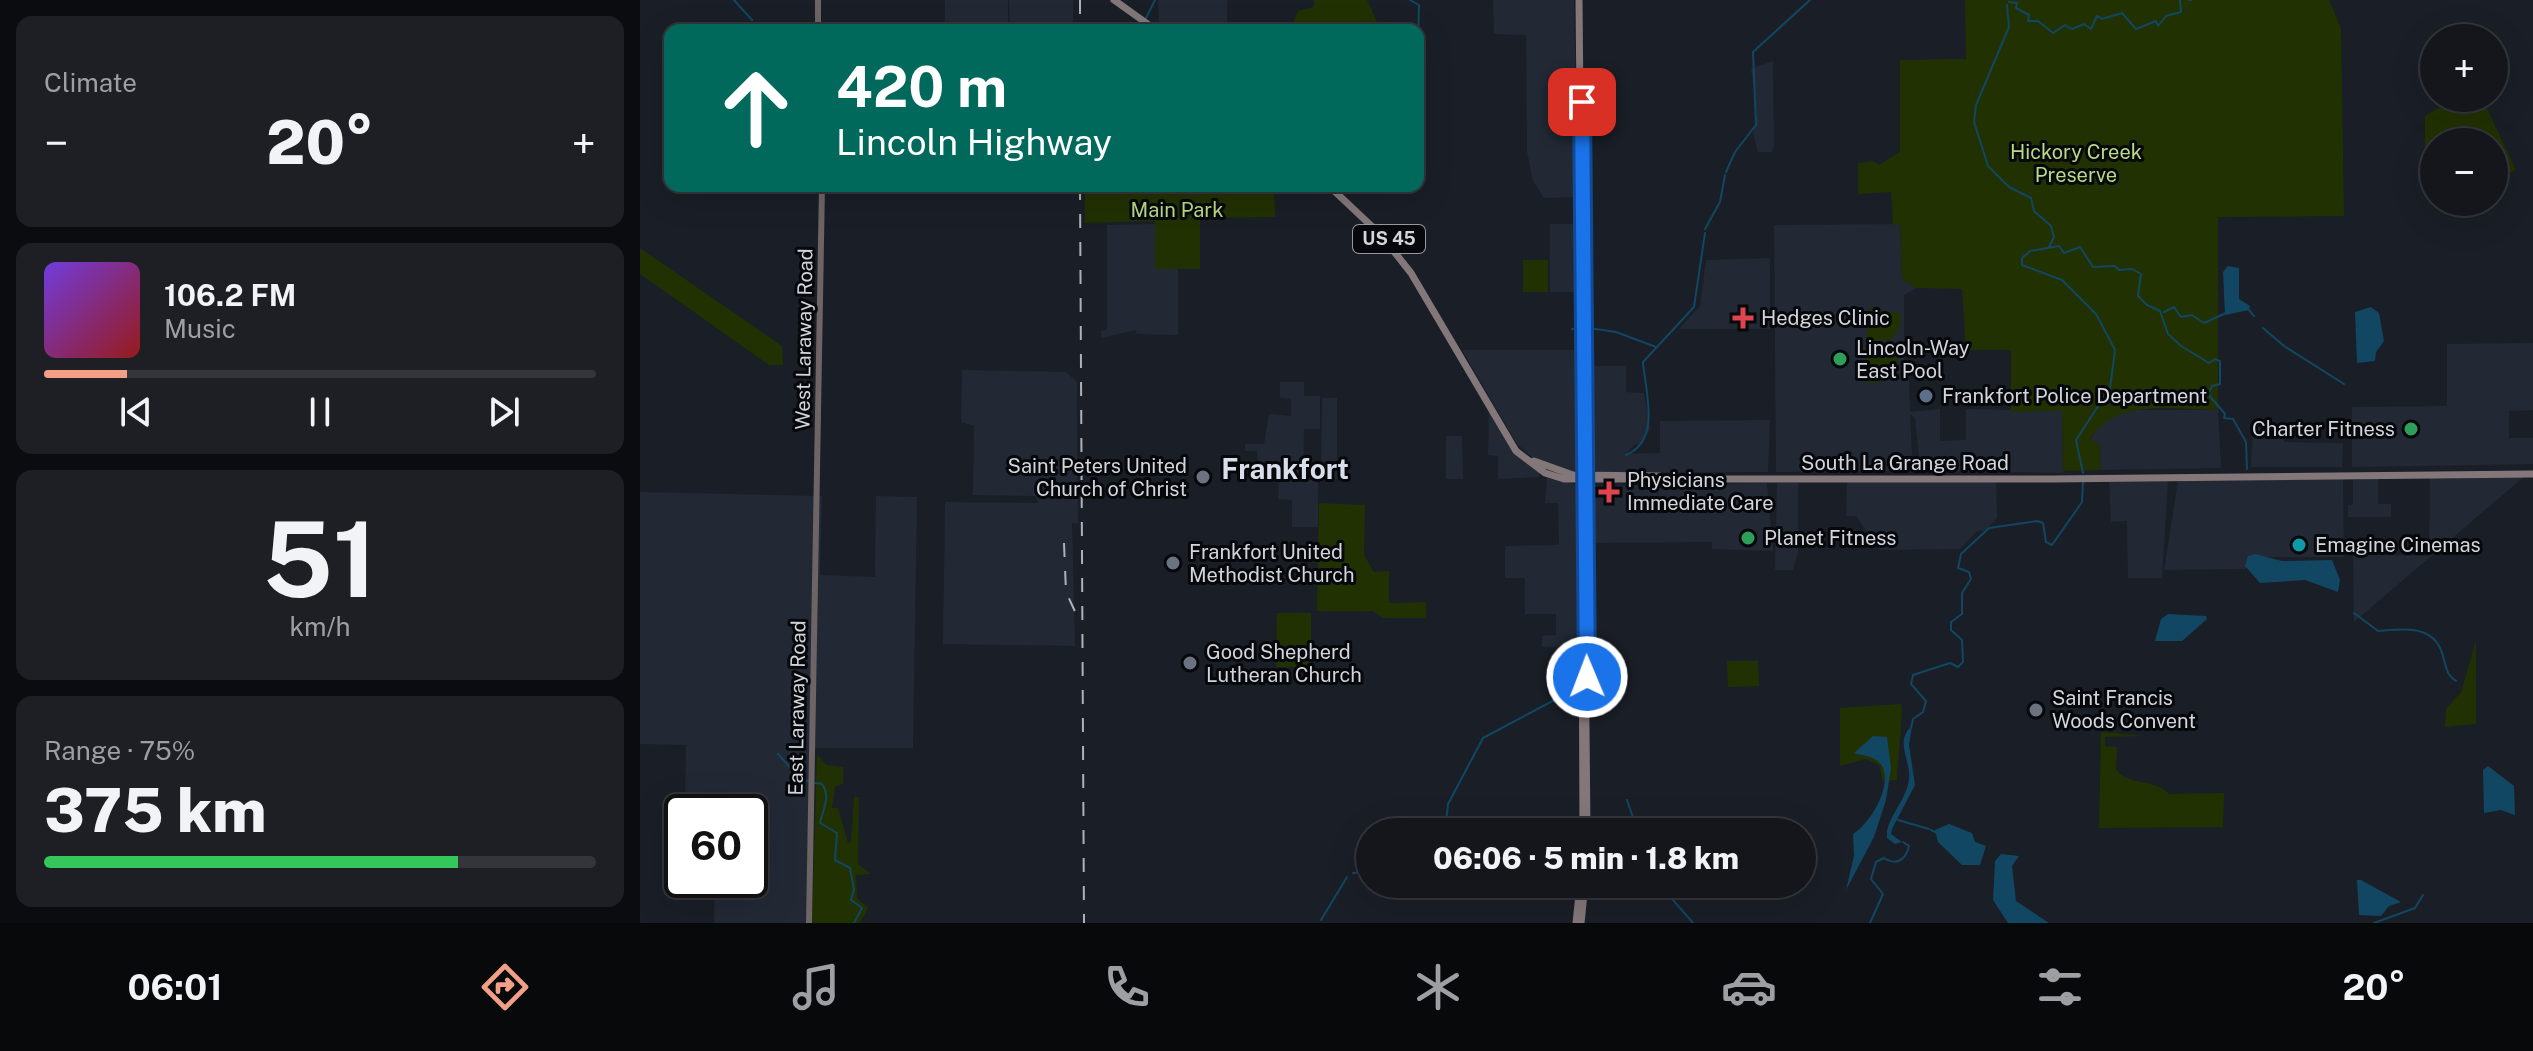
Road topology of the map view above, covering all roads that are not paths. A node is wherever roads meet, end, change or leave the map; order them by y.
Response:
1 (818, 0) edge
2 (1114, 0) edge
3 (1577, 0) edge
4 (818, 24) edge
5 (1148, 24) edge
6 (822, 192) edge
7 (1338, 192) edge
8 (2533, 472) edge
9 (1584, 479) junction
10 (817, 493) joint
11 (1585, 818) edge
12 (1582, 898) edge
13 (809, 923) edge
14 (1579, 923) edge

1 - 4 main road
2 - 5 main road
3 - 9 main road
6 - 10 main road, West Laraway Road
7 - 9 main road, South La Grange Road / US 45
8 - 9 main road, South La Grange Road / US 45
9 - 11 main road
10 - 13 main road, East Laraway Road
12 - 14 main road

